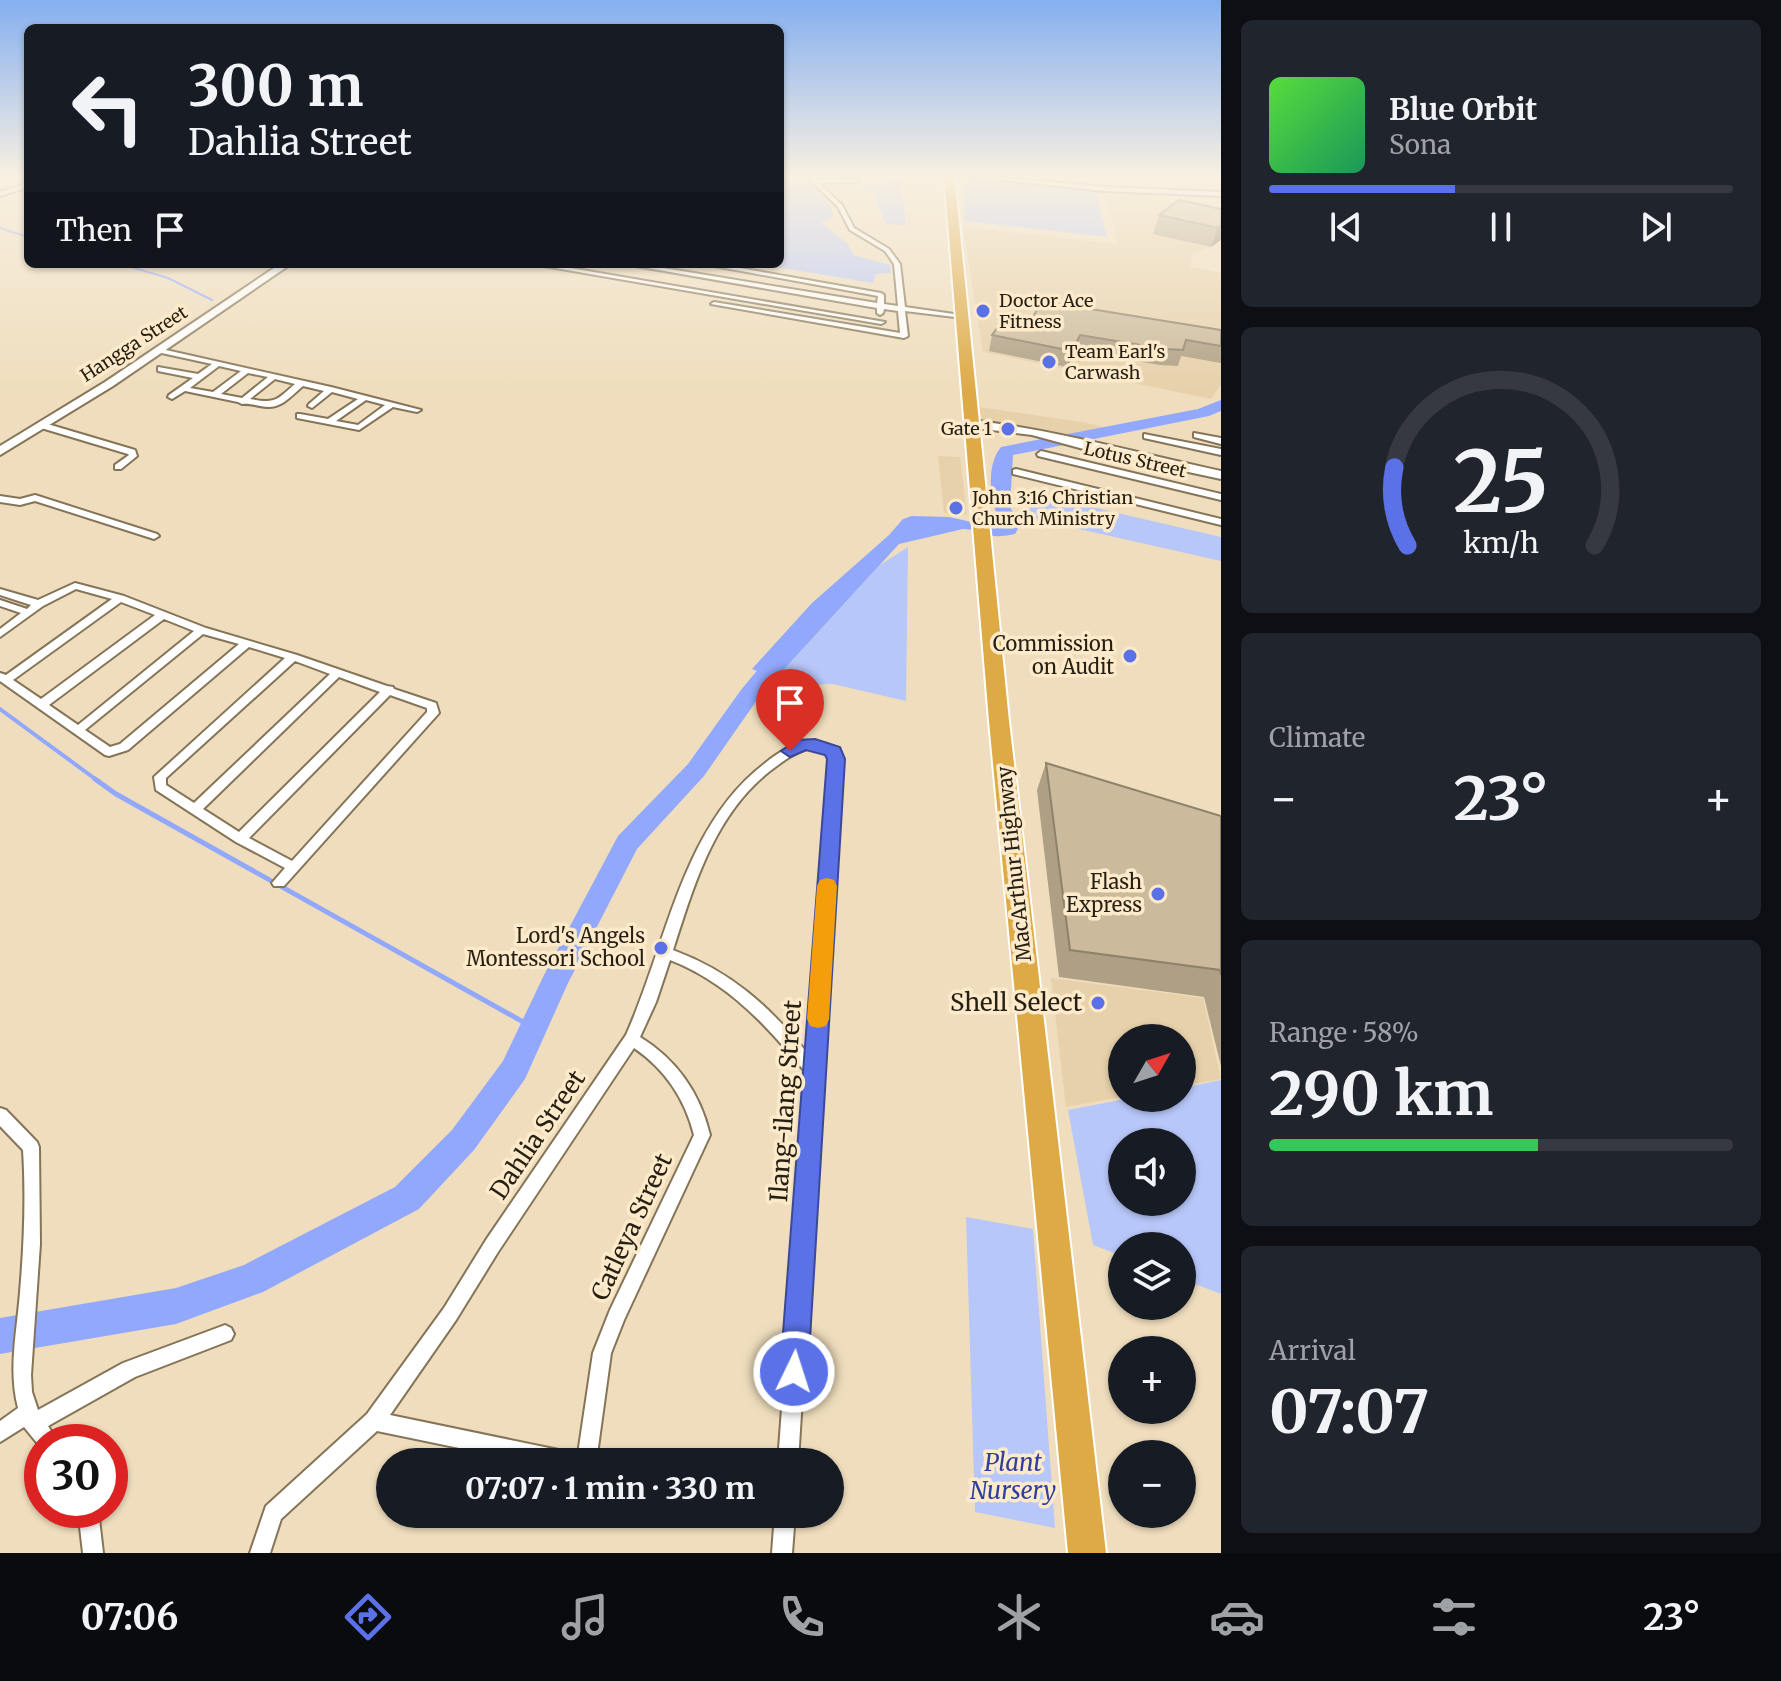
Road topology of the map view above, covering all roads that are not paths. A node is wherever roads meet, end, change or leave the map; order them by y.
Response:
1 (880, 246) edge
2 (956, 246) edge
3 (280, 268) edge
4 (558, 268) edge
5 (653, 268) edge
6 (666, 268) edge
7 (729, 268) edge
8 (639, 282) junction
9 (714, 304) dead end
10 (880, 306) junction
11 (900, 309) junction
12 (962, 318) junction
13 (160, 350) junction
14 (180, 356) junction
15 (217, 364) junction
16 (161, 369) junction
17 (247, 370) junction
18 (274, 376) junction
19 (149, 377) dead end
20 (201, 377) junction
21 (301, 383) junction
22 (185, 389) junction
23 (331, 389) junction
24 (216, 394) junction
25 (172, 397) dead end
26 (364, 398) junction
27 (242, 402) junction
28 (392, 404) junction
29 (312, 406) dead end
30 (417, 410) dead end
31 (300, 416) dead end
32 (329, 422) junction
33 (41, 425) junction
34 (972, 429) junction
35 (1197, 435) dead end
36 (1147, 436) dead end
37 (1221, 441) edge
38 (0, 451) edge
39 (1221, 452) edge
40 (1041, 454) dead end
41 (118, 467) dead end
42 (1016, 472) dead end
43 (1221, 475) edge
44 (1221, 497) edge
45 (0, 499) edge
46 (1221, 522) edge
47 (154, 536) dead end
48 (0, 592) edge
49 (120, 598) junction
50 (0, 603) edge
51 (39, 604) junction
52 (27, 612) junction
53 (162, 615) junction
54 (201, 630) junction
55 (0, 634) edge
56 (246, 644) junction
57 (293, 657) junction
58 (338, 672) junction
59 (3, 678) edge
60 (389, 689) junction
61 (41, 705) junction
62 (77, 731) junction
63 (827, 747) joint
64 (194, 810) junction
65 (240, 839) junction
66 (293, 867) junction
67 (279, 883) dead end
68 (666, 953) junction
69 (632, 1039) junction
70 (814, 1072) junction
71 (0, 1115) edge
72 (225, 1334) dead end
73 (30, 1418) junction
74 (374, 1421) junction
75 (34, 1424) edge
76 (0, 1432) edge
77 (506, 1448) edge
78 (588, 1448) edge
79 (789, 1448) edge
80 (90, 1528) edge
81 (784, 1528) edge
82 (93, 1553) edge
83 (260, 1553) edge
84 (782, 1553) edge
85 (1087, 1553) edge

1 - 11 street
2 - 12 highway, MacArthur Highway
3 - 13 street, Hangga Street
4 - 8 street
5 - 8 street
6 - 10 street
7 - 10 street
8 - 10 street
9 - 11 street
10 - 11 street
11 - 12 street
12 - 34 highway, MacArthur Highway
13 - 14 street
13 - 33 street, Hangga Street
14 - 15 street
14 - 16 street
15 - 17 street
15 - 20 street
16 - 19 street
16 - 20 street
17 - 18 street
17 - 24 street
18 - 21 street
18 - 27 street
20 - 22 street
21 - 23 street
21 - 27 street
22 - 24 street
22 - 25 street
23 - 26 street
23 - 29 street
24 - 27 street
26 - 28 street
26 - 32 street
28 - 30 street
28 - 32 street
31 - 32 street
33 - 38 street, Hangga Street
33 - 41 street
34 - 43 street
34 - 85 highway, MacArthur Highway
35 - 37 street
36 - 39 street
40 - 44 street, Lotus Street
42 - 46 street
45 - 47 street
48 - 51 street
49 - 51 street
49 - 53 street
49 - 59 street
50 - 52 street
51 - 52 street
52 - 55 street
53 - 54 street
53 - 61 street
54 - 56 street
54 - 62 street
56 - 57 street
56 - 62 street
57 - 58 street
57 - 64 street
58 - 60 street
58 - 64 street
59 - 61 street
60 - 65 street
60 - 66 street
61 - 62 street
63 - 68 street, Dahlia Street
63 - 70 street, Ilang-ilang Street
64 - 65 street
65 - 66 street
66 - 67 street
68 - 69 street, Dahlia Street
68 - 70 street
69 - 74 street, Dahlia Street
69 - 78 street, Catleya Street
70 - 79 street, Ilang-ilang Street
71 - 73 street
72 - 73 street
73 - 75 street
73 - 76 street
74 - 77 street
74 - 83 street, Dahlia Street
80 - 82 street
81 - 84 street

